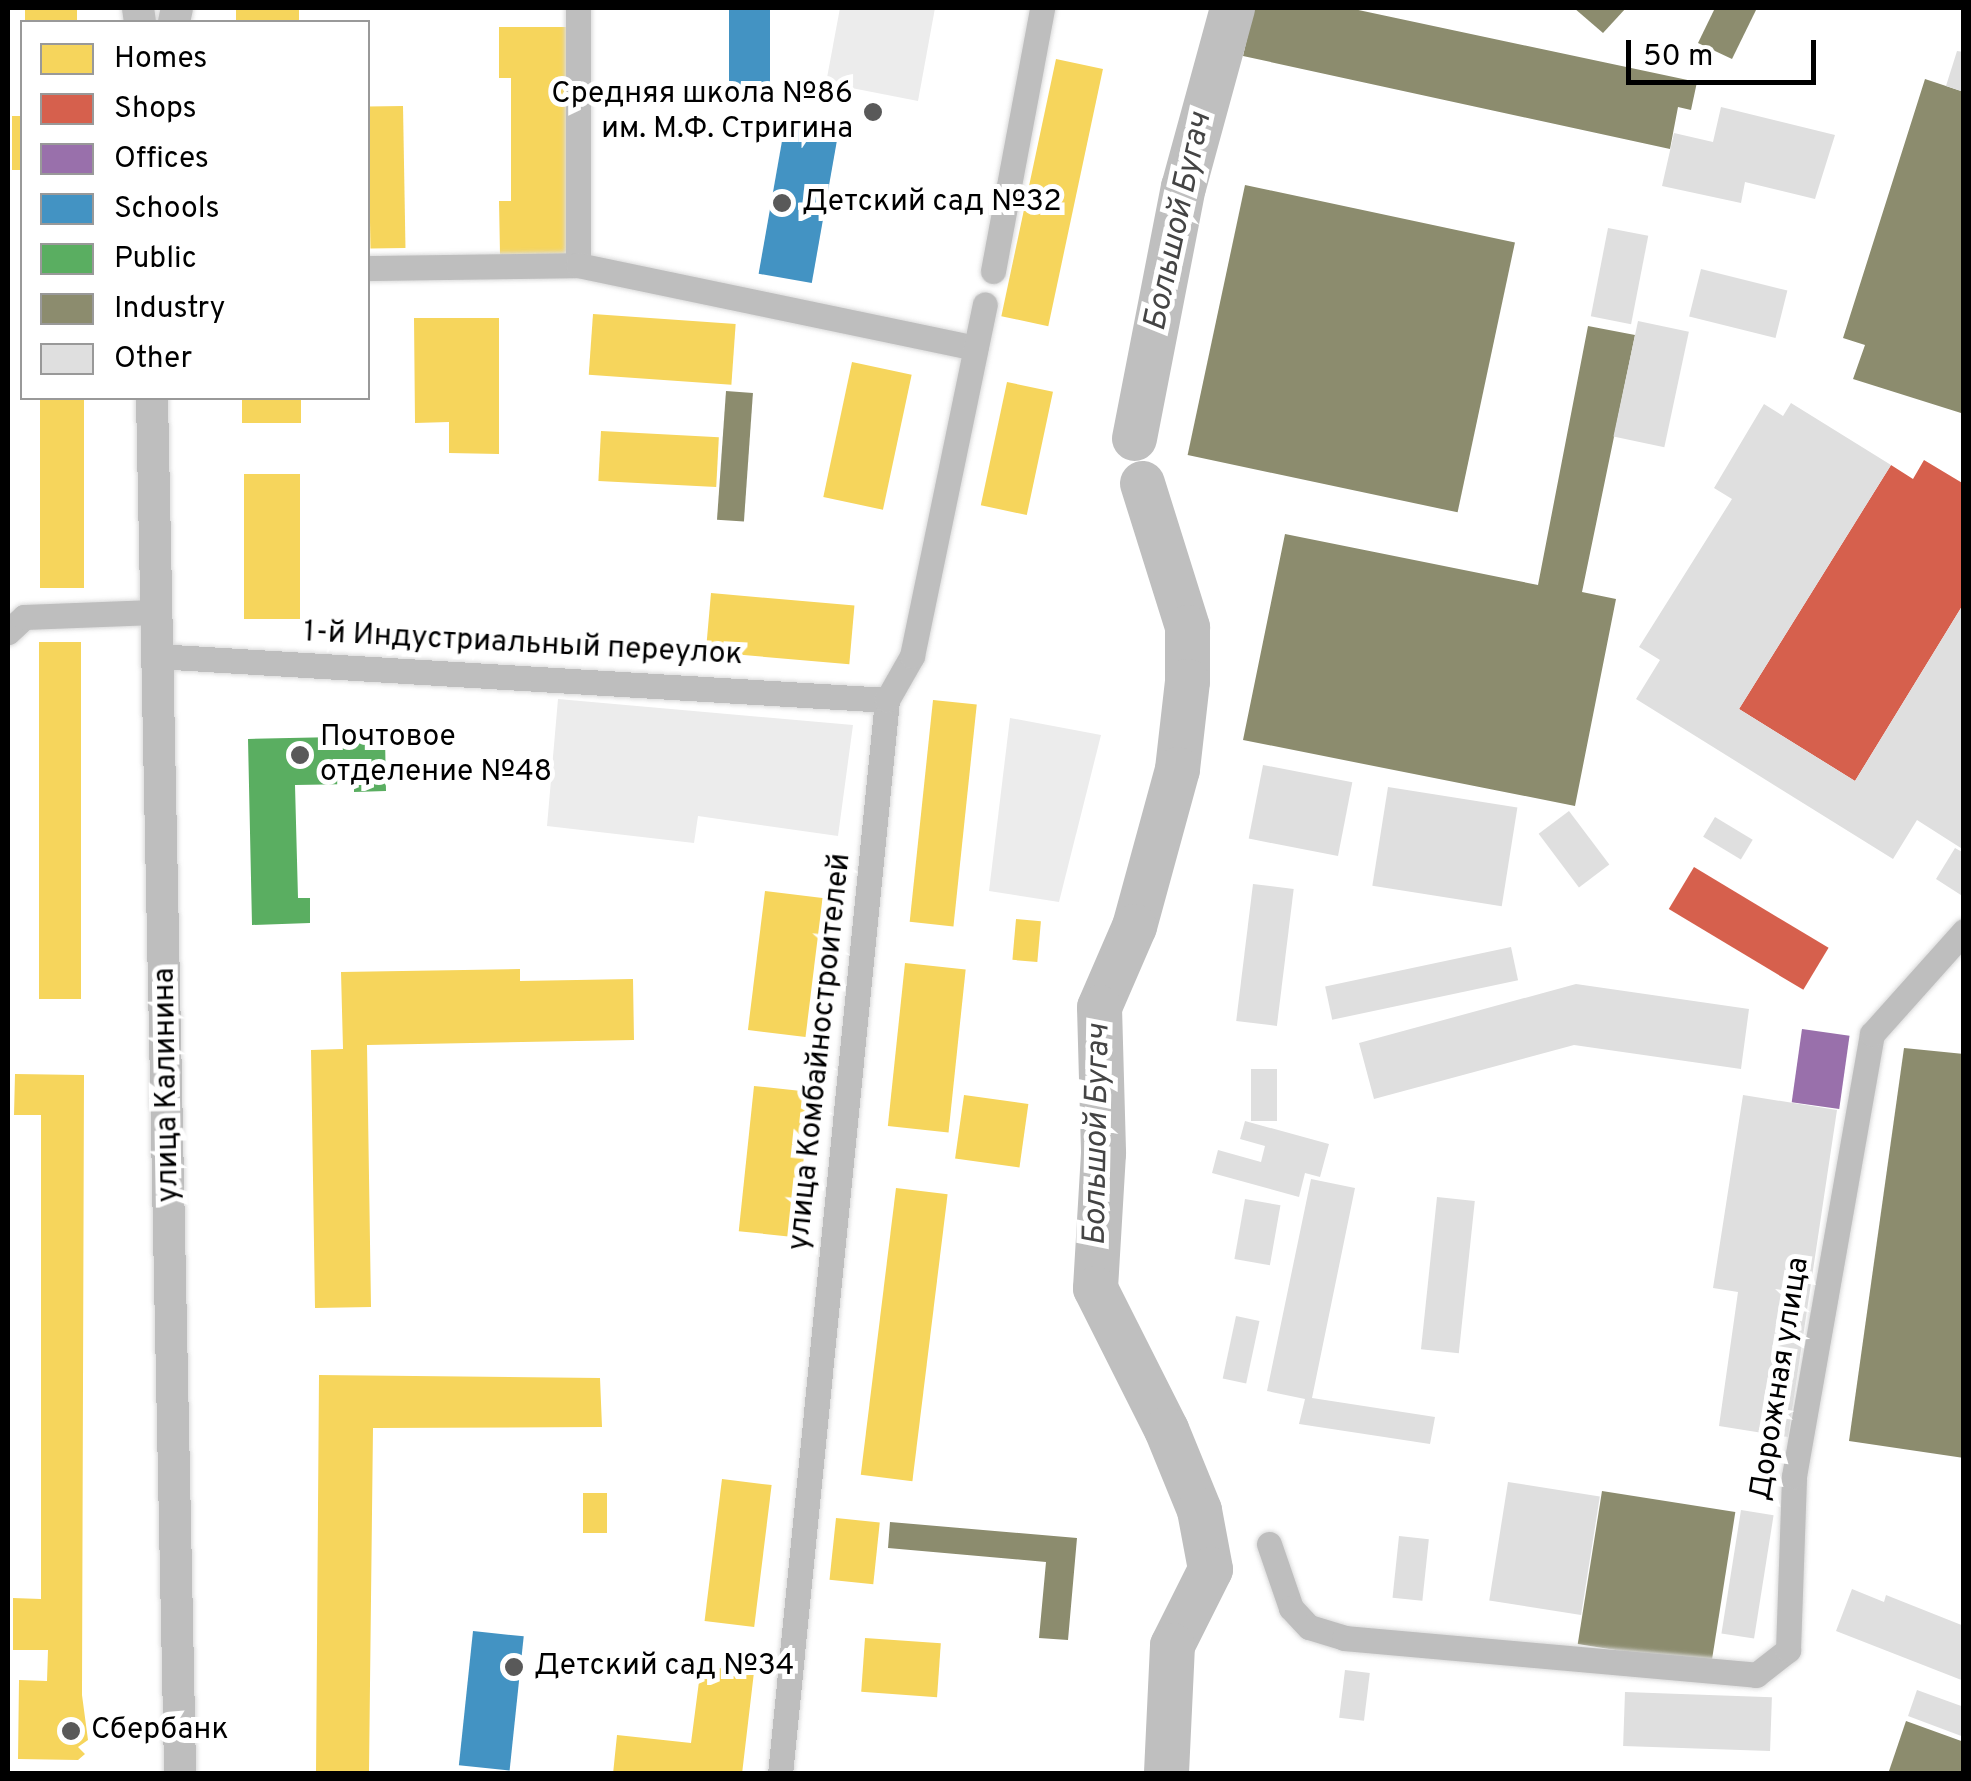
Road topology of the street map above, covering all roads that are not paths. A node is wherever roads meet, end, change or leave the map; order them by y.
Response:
1 (578, 8) edge
2 (1042, 8) edge
3 (578, 266) junction
4 (370, 268) edge
5 (993, 271) dead end
6 (985, 304) dead end
7 (976, 348) junction
8 (152, 400) edge
9 (154, 612) junction
10 (8, 632) edge
11 (156, 656) junction
12 (887, 700) junction
13 (1964, 932) edge
14 (1269, 1544) dead end
15 (180, 1774) edge
16 (780, 1774) edge

1 - 3 street
2 - 5 street
3 - 4 street
3 - 7 street
6 - 7 street, улица Комбайностроителей
7 - 12 street, улица Комбайностроителей
8 - 9 main road, улица Калинина
9 - 10 street
9 - 11 main road, улица Калинина
11 - 12 street, 1-й Индустриальный переулок
11 - 15 main road, улица Калинина
12 - 16 street, улица Комбайностроителей
13 - 14 street, Дорожная улица

